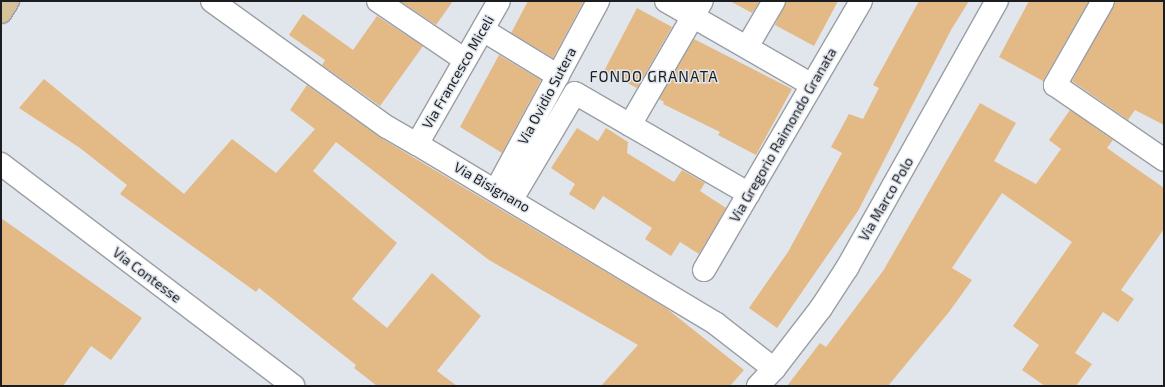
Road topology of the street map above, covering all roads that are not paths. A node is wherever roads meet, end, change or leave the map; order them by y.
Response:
1 (8, 1) edge
2 (212, 1) edge
3 (378, 1) edge
4 (499, 1) edge
5 (598, 1) edge
6 (666, 1) edge
7 (774, 1) edge
8 (861, 1) edge
9 (997, 1) edge
10 (1103, 1) edge
11 (698, 9) edge
12 (1, 12) edge
13 (483, 30) junction
14 (747, 47) junction
15 (465, 60) junction
16 (558, 76) junction
17 (812, 85) junction
18 (630, 125) junction
19 (417, 144) junction
20 (1164, 160) edge
21 (1, 164) edge
22 (504, 194) junction
23 (749, 194) junction
24 (704, 270) dead end
25 (774, 369) junction
26 (293, 386) edge
27 (758, 386) edge

1 - 12 main road
2 - 19 street, Via Bisignano
3 - 15 street
4 - 13 street, Via Francesco Miceli
5 - 16 street, Via Ovidio Sutera
6 - 11 street
7 - 14 street
8 - 17 street, Via Gregorio Raimondo Granata
9 - 25 street, Via Marco Polo
10 - 20 street
11 - 14 street
11 - 18 street
13 - 15 street, Via Francesco Miceli
13 - 16 street
14 - 17 street
15 - 19 street, Via Francesco Miceli
16 - 22 street, Via Ovidio Sutera
17 - 23 street, Via Gregorio Raimondo Granata
18 - 22 street
18 - 23 street
19 - 22 street, Via Bisignano
21 - 26 street, Via Contesse
22 - 25 street, Via Bisignano
23 - 24 street, Via Gregorio Raimondo Granata
25 - 27 street, Via Marco Polo

